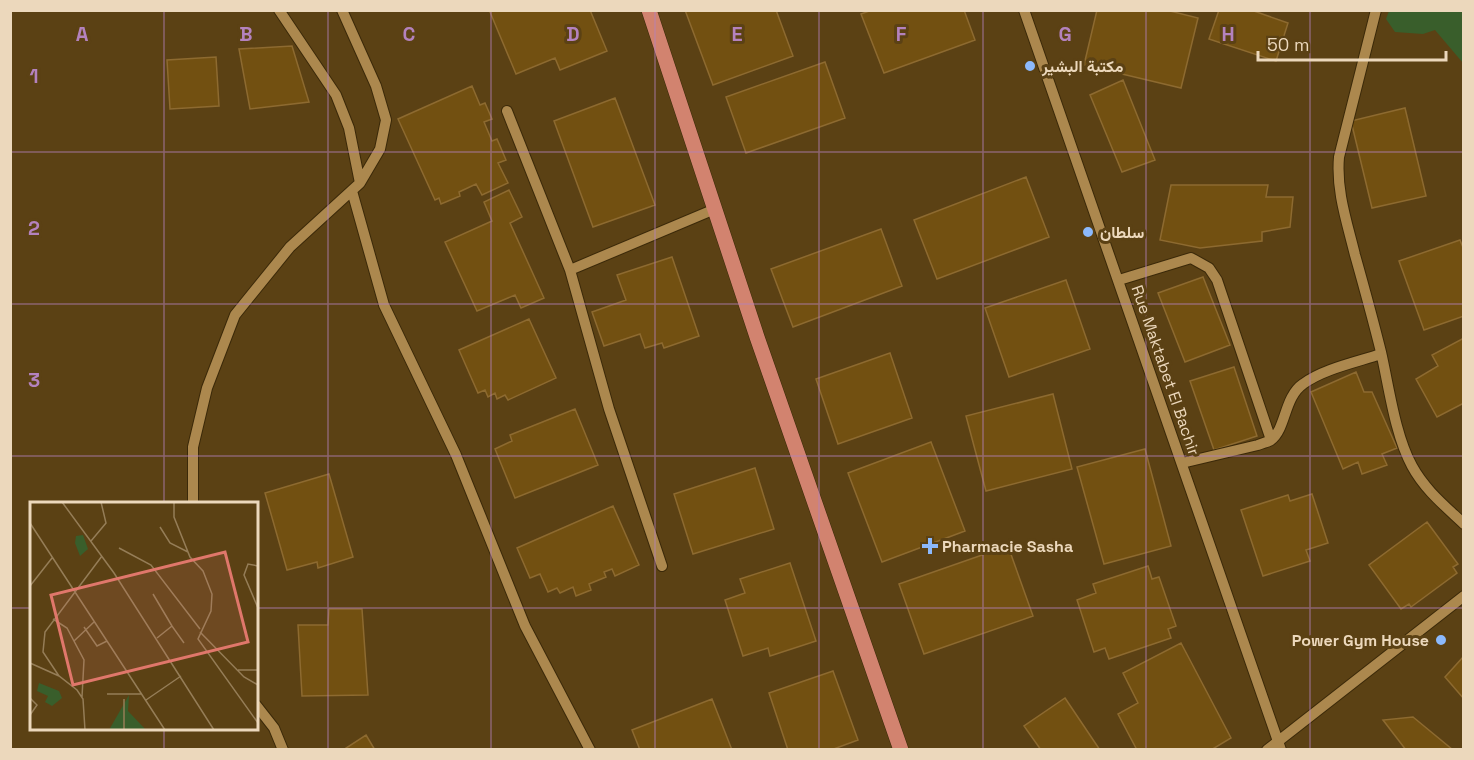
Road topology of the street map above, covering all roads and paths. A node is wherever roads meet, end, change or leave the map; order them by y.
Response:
1 (279, 10) edge
2 (342, 10) edge
3 (649, 10) edge
4 (1024, 10) edge
5 (1376, 10) edge
6 (507, 111) dead end
7 (360, 183) junction
8 (352, 191) junction
9 (715, 209) junction
10 (570, 270) junction
11 (1119, 280) junction
12 (1381, 354) junction
13 (1270, 440) junction
14 (1182, 463) junction
15 (193, 502) edge
16 (1464, 524) edge
17 (662, 566) dead end
18 (1464, 596) edge
19 (258, 708) edge
20 (1279, 745) edge
21 (283, 750) edge
22 (590, 750) edge
23 (901, 750) edge
24 (1267, 750) edge

1 - 7 street
2 - 7 street
3 - 9 main road
4 - 11 street, Rue Maktabet El Bachir
5 - 12 street
6 - 10 street
7 - 8 street
8 - 15 street
8 - 22 street
9 - 10 street
9 - 23 main road
10 - 17 street
11 - 13 street
11 - 14 street, Rue Maktabet El Bachir
12 - 13 street
12 - 16 street
13 - 14 street
14 - 20 street, Rue Maktabet El Bachir
18 - 20 street
19 - 21 street
20 - 24 street

